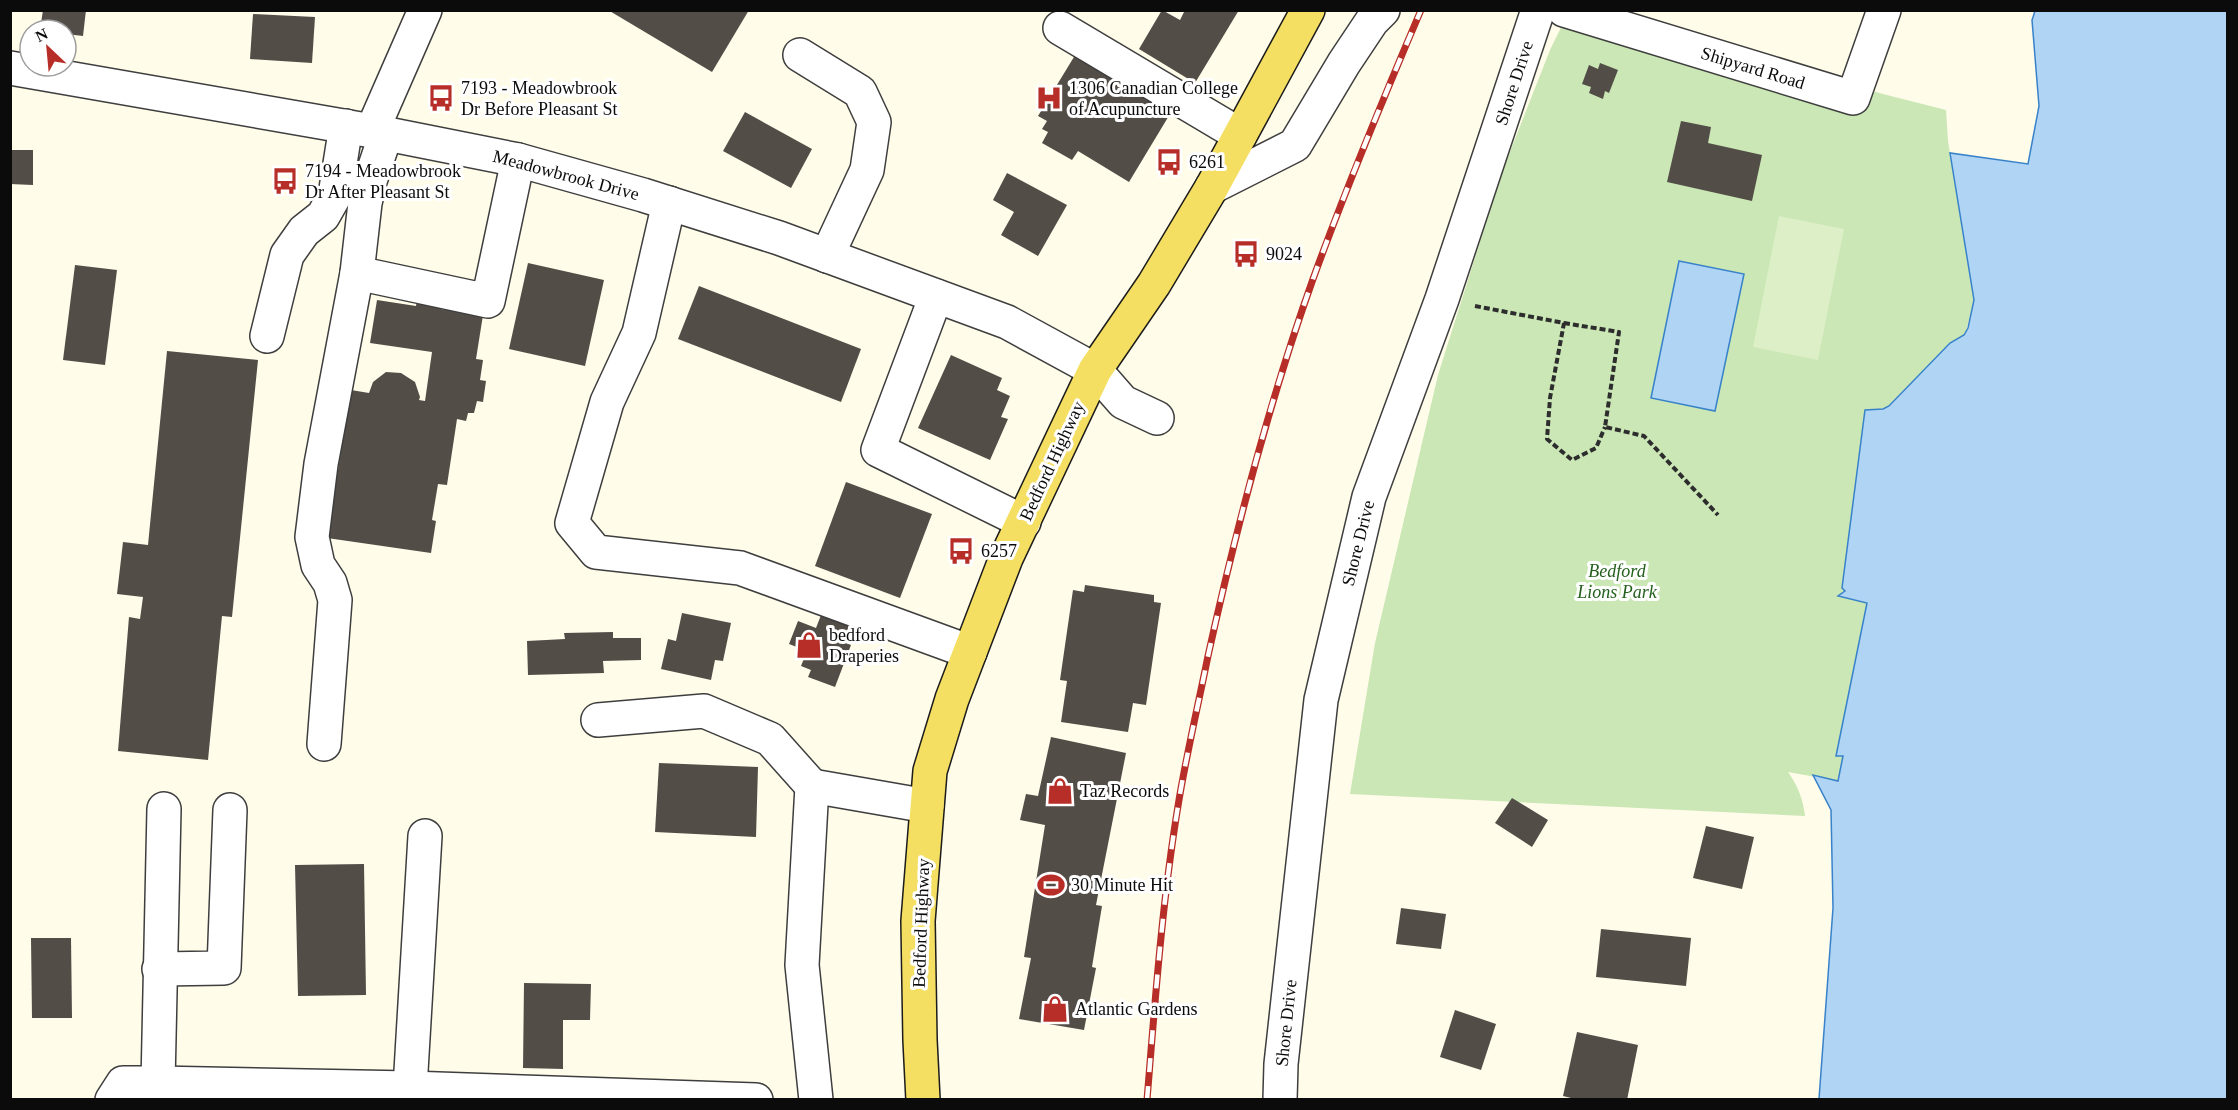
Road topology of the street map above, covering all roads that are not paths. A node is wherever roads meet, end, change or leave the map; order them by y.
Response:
1 (425, 10) edge
2 (1308, 10) edge
3 (1383, 10) edge
4 (1538, 10) edge
5 (1564, 10) edge
6 (1884, 10) edge
7 (1060, 28) dead end
8 (800, 55) dead end
9 (10, 68) edge
10 (368, 130) junction
11 (1240, 135) junction
12 (518, 160) junction
13 (1212, 187) junction
14 (669, 203) junction
15 (827, 256) junction
16 (357, 273) junction
17 (936, 296) junction
18 (267, 336) dead end
19 (1095, 370) junction
20 (1157, 418) dead end
21 (1024, 522) junction
22 (970, 652) junction
23 (598, 720) dead end
24 (324, 744) dead end
25 (812, 786) junction
26 (927, 806) junction
27 (164, 809) dead end
28 (230, 810) dead end
29 (425, 836) dead end
30 (159, 969) junction
31 (158, 1083) junction
32 (410, 1088) junction
33 (117, 1091) edge
34 (337, 1094) edge
35 (756, 1100) edge
36 (816, 1100) edge
37 (923, 1100) edge
38 (1280, 1100) edge

1 - 10 street
2 - 11 main road, Bedford Highway
3 - 13 street
4 - 38 street, Shore Drive
5 - 6 street, Shipyard Road
7 - 11 street
8 - 15 street
9 - 10 street, Meadowbrook Drive
10 - 12 street, Meadowbrook Drive
10 - 16 street
10 - 18 street
11 - 13 main road, Bedford Highway
12 - 14 street, Meadowbrook Drive
12 - 16 street
13 - 19 main road, Bedford Highway
14 - 15 street, Meadowbrook Drive
14 - 22 street
15 - 17 street, Meadowbrook Drive
16 - 24 street
17 - 19 street, Meadowbrook Drive
17 - 21 street
19 - 20 street
19 - 21 main road, Bedford Highway
21 - 22 main road, Bedford Highway
22 - 26 main road, Bedford Highway
23 - 25 street
25 - 26 street
25 - 36 street
26 - 37 main road, Bedford Highway
27 - 30 street
28 - 30 street
29 - 32 street
30 - 31 street
31 - 33 street
31 - 34 street
32 - 34 street
32 - 35 street

